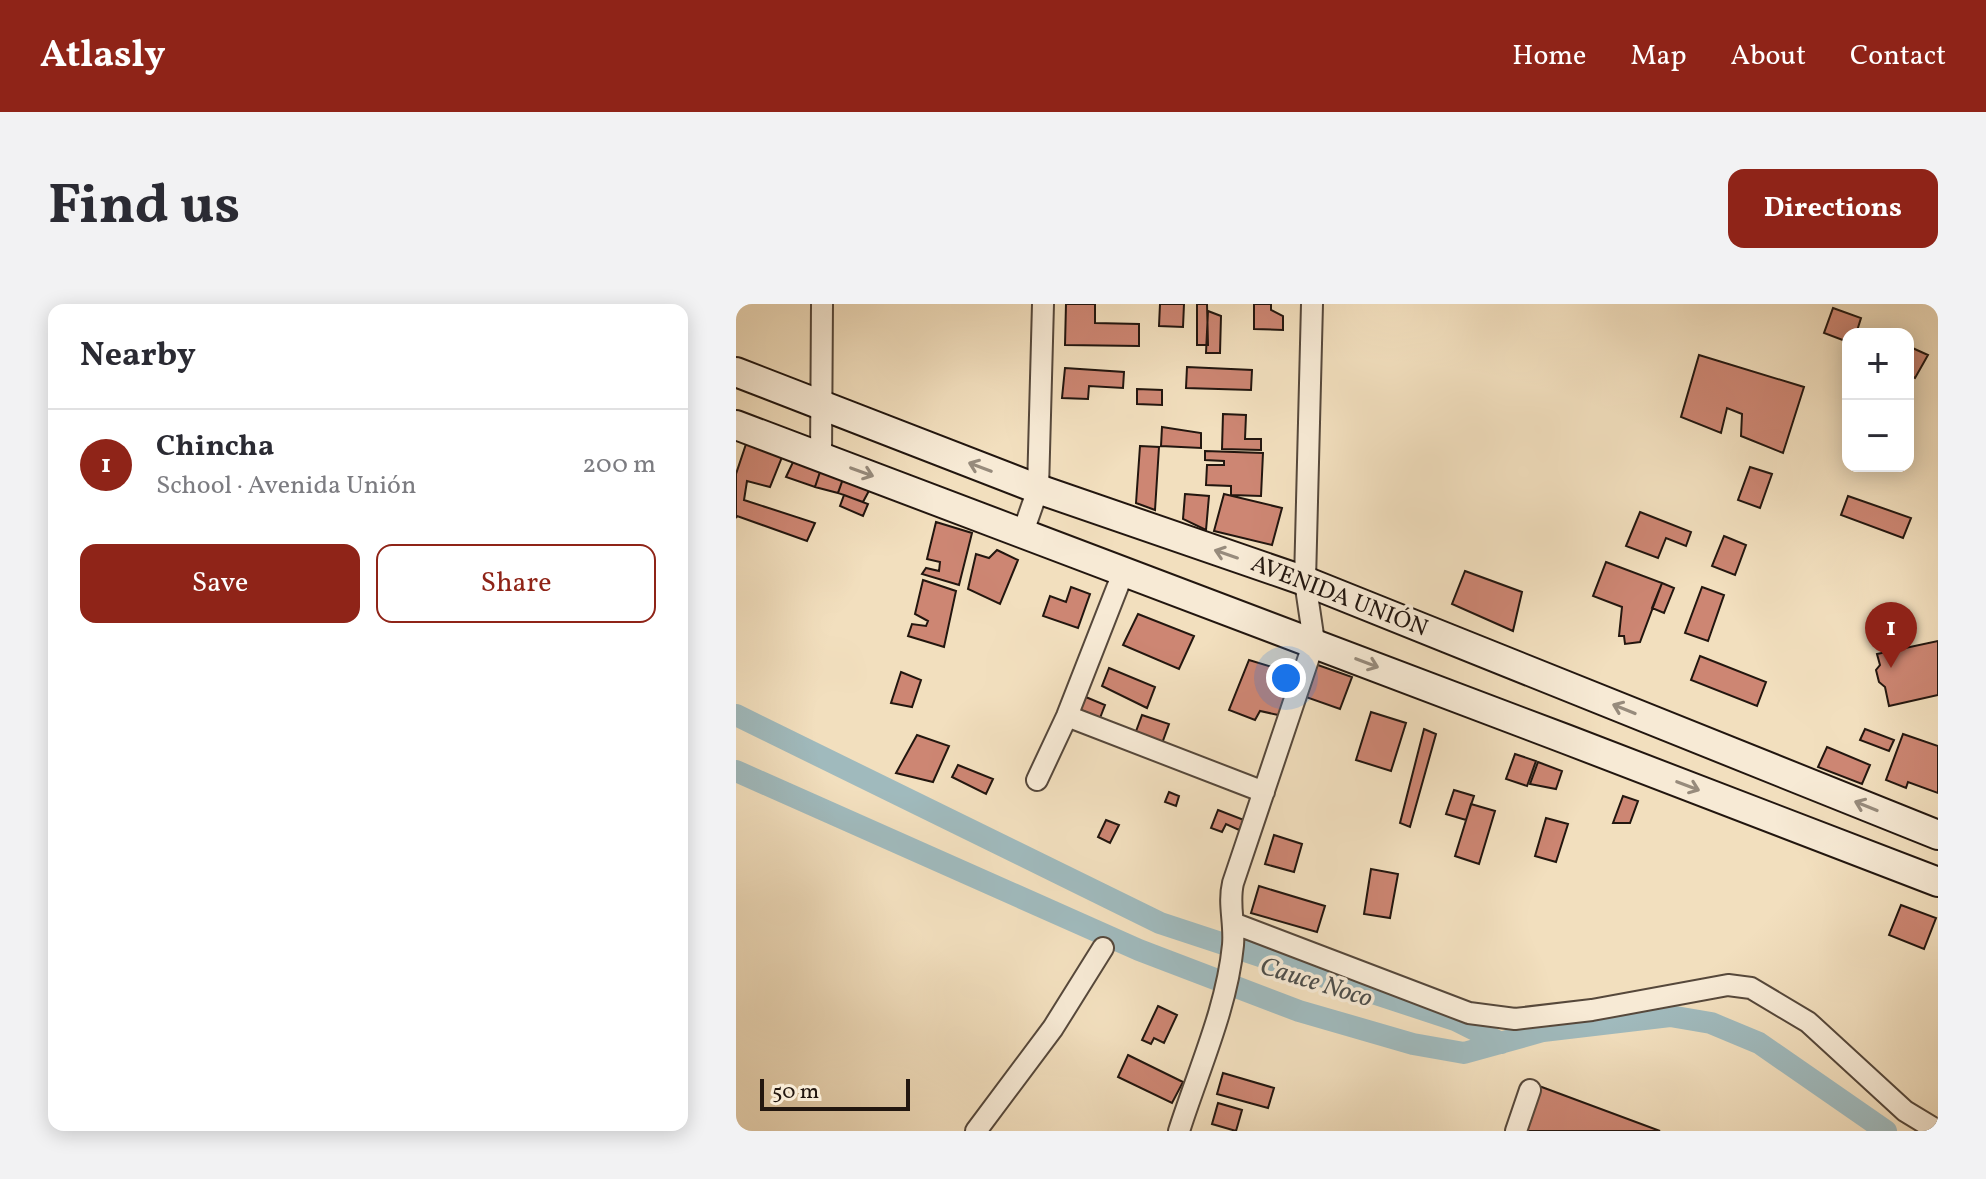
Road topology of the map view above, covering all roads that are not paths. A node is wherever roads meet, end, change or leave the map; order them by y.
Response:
1 (822, 304) edge
2 (1043, 304) edge
3 (1312, 304) edge
4 (736, 372) edge
5 (820, 408) junction
6 (736, 425) edge
7 (821, 457) junction
8 (1038, 489) junction
9 (1023, 532) junction
10 (1123, 573) junction
11 (1305, 581) junction
12 (1314, 642) junction
13 (1067, 716) junction
14 (1037, 780) dead end
15 (1264, 792) junction
16 (1938, 835) edge
17 (1938, 882) edge
18 (1233, 933) junction
19 (1103, 948) dead end
20 (1530, 1090) dead end
21 (976, 1131) edge
22 (1179, 1131) edge
23 (1516, 1131) edge
24 (1938, 1131) edge

1 - 5 street
2 - 8 street
3 - 11 street
4 - 5 main road, AVENIDA UNIÓN
5 - 7 street
8 -> 5 main road, AVENIDA UNIÓN
6 - 7 main road
7 -> 9 main road
8 - 9 street
11 -> 8 main road, AVENIDA UNIÓN
9 - 10 main road
10 - 12 main road
10 - 13 street
11 - 12 street
16 -> 11 main road, AVENIDA UNIÓN
12 - 15 street
12 -> 17 main road
13 - 14 street
13 - 15 street
15 - 18 street
18 - 22 street
18 - 24 street
19 - 21 street
20 - 23 street

